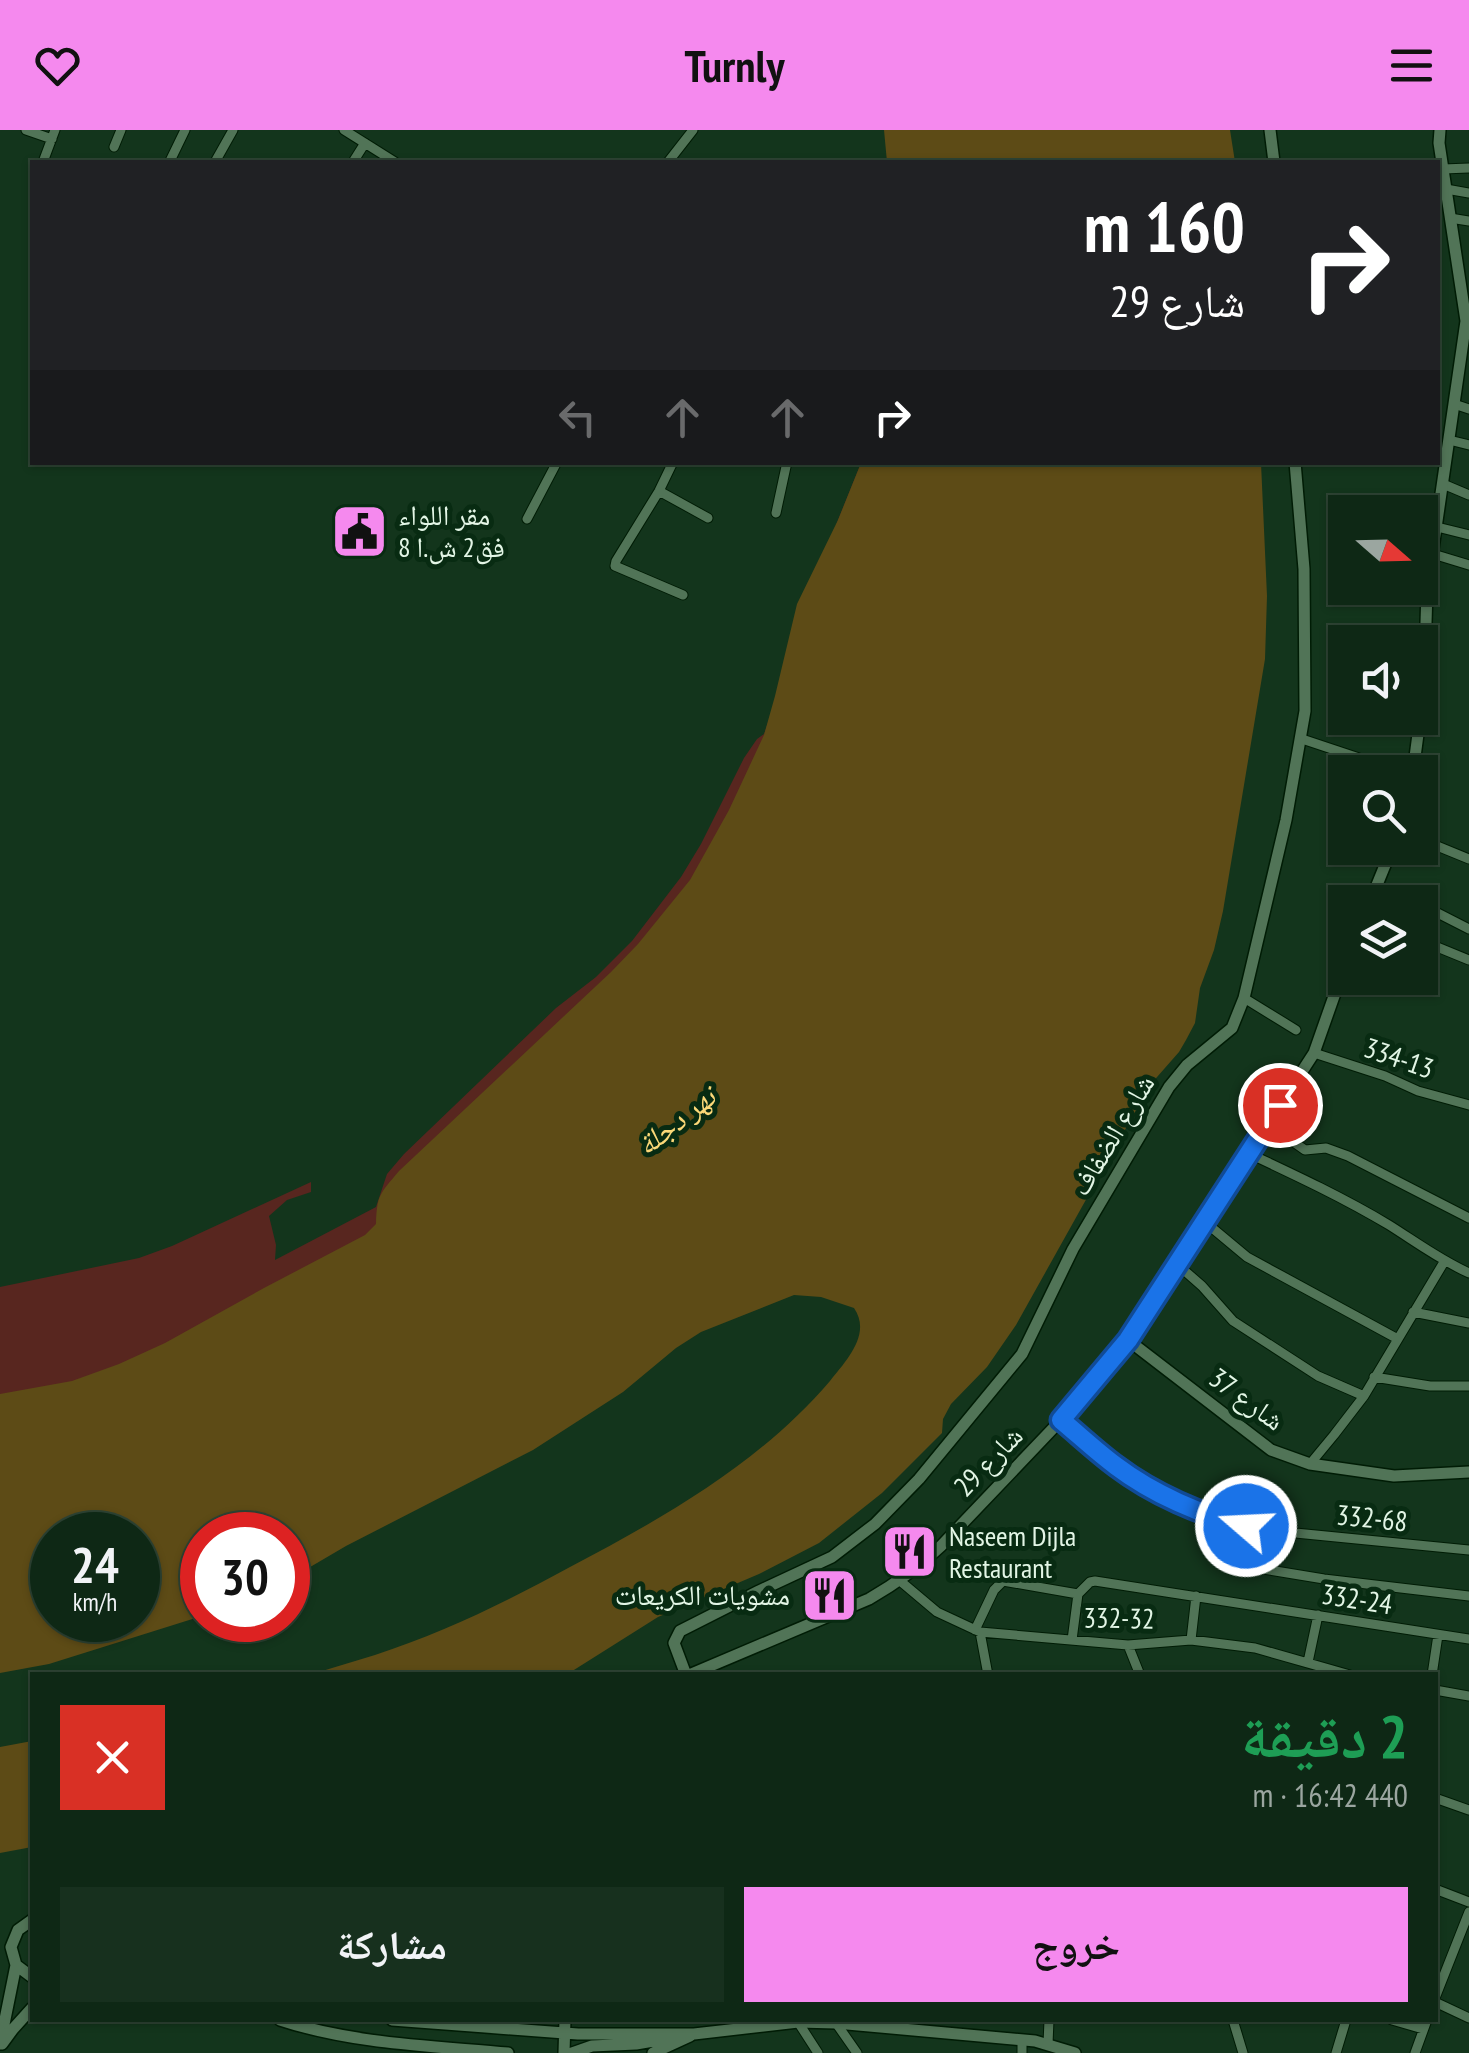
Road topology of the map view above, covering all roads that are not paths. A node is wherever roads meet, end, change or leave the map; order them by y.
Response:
1 (26, 130) edge
2 (121, 130) edge
3 (185, 130) edge
4 (233, 130) edge
5 (344, 130) edge
6 (693, 130) edge
7 (1270, 130) edge
8 (1440, 130) edge
9 (54, 135) edge
10 (365, 143) junction
11 (114, 147) dead end
12 (44, 160) edge
13 (170, 160) edge
14 (216, 160) edge
15 (354, 160) edge
16 (392, 160) edge
17 (670, 160) edge
18 (1274, 160) edge
19 (1469, 168) edge
20 (1443, 169) junction
21 (1446, 190) junction
22 (1469, 193) edge
23 (1450, 218) junction
24 (1469, 221) edge
25 (1465, 290) edge
26 (1468, 321) edge
27 (1465, 359) edge
28 (1464, 379) edge
29 (1454, 404) junction
30 (1469, 410) edge
31 (1449, 440) junction
32 (1469, 445) edge
33 (556, 465) edge
34 (672, 465) edge
35 (785, 465) edge
36 (1295, 465) edge
37 (1443, 484) junction
38 (660, 491) junction
39 (1469, 495) edge
40 (776, 513) dead end
41 (526, 518) dead end
42 (708, 518) dead end
43 (1438, 519) edge
44 (1438, 526) edge
45 (1469, 535) edge
46 (1438, 556) edge
47 (1469, 565) edge
48 (682, 595) dead end
49 (1427, 605) edge
50 (1302, 739) junction
51 (1351, 755) edge
52 (1415, 755) edge
53 (1438, 846) edge
54 (1469, 859) edge
55 (1438, 914) edge
56 (1469, 930) edge
57 (1438, 947) edge
58 (1469, 960) edge
59 (1335, 995) edge
60 (1244, 998) junction
61 (1296, 1030) dead end
62 (1314, 1054) junction
63 (1469, 1106) edge
64 (1268, 1124) junction
65 (1250, 1154) junction
66 (1469, 1218) edge
67 (1205, 1222) junction
68 (1444, 1262) junction
69 (1178, 1264) junction
70 (1469, 1273) edge
71 (1412, 1312) junction
72 (1469, 1322) edge
73 (1396, 1338) junction
74 (1128, 1340) junction
75 (1374, 1378) junction
76 (1469, 1386) edge
77 (1364, 1396) junction
78 (1061, 1420) junction
79 (1310, 1464) junction
80 (1469, 1472) edge
81 (1246, 1526) junction
82 (1469, 1550) edge
83 (900, 1580) junction
84 (1078, 1594) junction
85 (1196, 1596) junction
86 (1469, 1596) edge
87 (1318, 1615) junction
88 (978, 1631) junction
89 (1438, 1635) junction
90 (1469, 1639) edge
91 (1072, 1640) junction
92 (1191, 1640) junction
93 (1128, 1645) junction
94 (1308, 1662) junction
95 (687, 1672) edge
96 (695, 1672) edge
97 (987, 1672) edge
98 (1138, 1672) edge
99 (1340, 1672) edge
100 (1432, 1672) edge
101 (1438, 1691) edge
102 (1469, 1696) edge
103 (1438, 1799) edge
104 (1469, 1810) edge
105 (1438, 1890) edge
106 (1469, 1902) edge
107 (1469, 1912) edge
108 (30, 1921) edge
109 (18, 1930) junction
110 (0, 1936) edge
111 (0, 1951) edge
112 (15, 1962) junction
113 (30, 1975) edge
114 (1438, 1992) edge
115 (1438, 2002) edge
116 (30, 2010) edge
117 (1469, 2018) edge
118 (288, 2022) edge
119 (455, 2022) edge
120 (798, 2022) edge
121 (1049, 2022) edge
122 (1234, 2022) edge
123 (1345, 2022) edge
124 (836, 2023) junction
125 (511, 2024) edge
126 (1425, 2025) edge
127 (570, 2029) edge
128 (694, 2034) junction
129 (1048, 2044) junction
130 (0, 2045) edge
131 (1022, 2047) edge
132 (485, 2052) edge
133 (576, 2052) edge
134 (657, 2052) edge
135 (508, 2053) edge
136 (564, 2053) edge
137 (818, 2053) edge
138 (857, 2053) edge
139 (1075, 2053) edge
140 (1243, 2053) edge
141 (1336, 2053) edge
142 (1415, 2053) edge

1 - 9 street
2 - 11 street
3 - 13 street
4 - 14 street
5 - 10 street
6 - 17 street
7 - 18 street
8 - 20 street
9 - 12 street
10 - 15 street
10 - 16 street
19 - 20 street
20 - 21 street
21 - 22 street
21 - 23 street
23 - 24 street
23 - 25 street
25 - 26 street
26 - 27 street
27 - 28 street
28 - 29 street
29 - 30 street
29 - 31 street
31 - 32 street
31 - 37 street
33 - 41 street
34 - 38 street
35 - 40 street
36 - 50 street, شارع الضفاف
37 - 39 street
37 - 43 street
38 - 42 street
38 - 48 street
44 - 45 street
46 - 47 street
49 - 52 street
50 - 51 street
50 - 60 street, شارع الضفاف
53 - 54 street
55 - 56 street
57 - 58 street
59 - 62 street, شارع 29
60 - 61 street
60 - 95 street, شارع الضفاف
62 - 63 street, 334-13
62 - 64 street, شارع 29
64 - 65 street, شارع 29
64 - 66 street
65 - 67 street, شارع 29
65 - 68 street
67 - 69 street, شارع 29
67 - 73 street
68 - 70 street
68 - 71 street
69 - 74 street, شارع 29
69 - 77 street
71 - 72 street
71 - 73 street
73 - 75 street
74 - 78 street, شارع 29
74 - 79 street, شارع 37
75 - 76 street
75 - 77 street
77 - 79 street
78 - 81 street, 332-68
78 - 83 street, شارع 29
79 - 80 street, شارع 37
81 - 82 street, 332-68
81 - 86 street
83 - 88 street, 332-32
83 - 96 street, شارع 29
84 - 85 street, 332-24
84 - 88 street, 332-24
84 - 91 street
85 - 87 street, 332-24
85 - 92 street
87 - 89 street, 332-24
87 - 94 street
88 - 91 street, 332-32
88 - 97 street
89 - 90 street, 332-24
89 - 100 street
91 - 93 street, 332-32
92 - 93 street, 332-32
92 - 94 street, 332-32
93 - 98 street
94 - 99 street, 332-32
101 - 102 street
103 - 104 street
105 - 106 street
107 - 114 street
108 - 109 street
109 - 110 street
109 - 112 street
111 - 112 street
112 - 113 street
112 - 130 street
115 - 117 street
116 - 130 street
118 - 132 street
119 - 125 street
120 - 124 street
120 - 128 street
120 - 137 street
121 - 129 street
122 - 140 street
123 - 141 street
124 - 131 street
124 - 138 street
125 - 127 street
126 - 142 street
127 - 128 street
127 - 133 street
127 - 136 street
128 - 133 street
128 - 134 street
129 - 131 street
129 - 139 street
132 - 135 street

